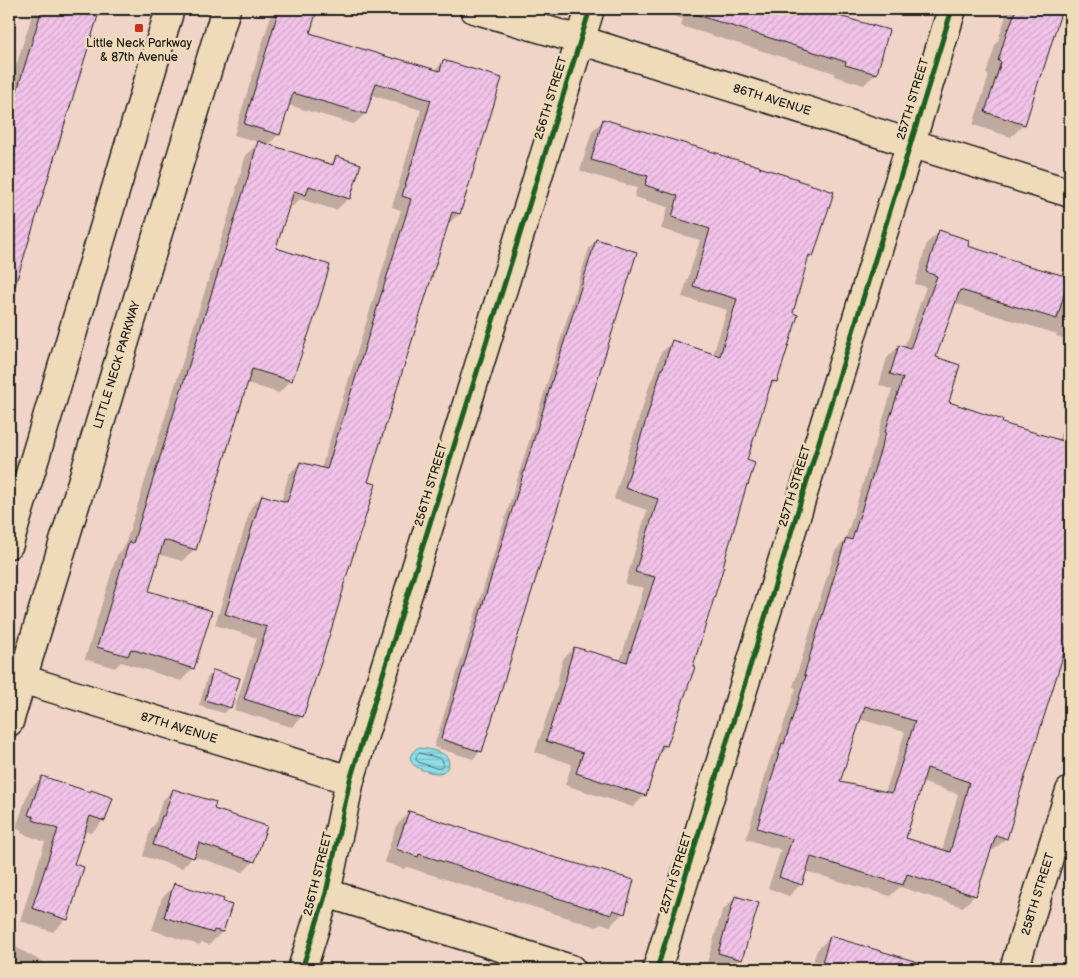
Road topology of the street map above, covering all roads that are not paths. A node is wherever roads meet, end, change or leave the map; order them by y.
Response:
1 (170, 9) edge
2 (226, 9) edge
3 (474, 9) edge
4 (590, 9) edge
5 (952, 9) edge
6 (580, 40) junction
7 (910, 143) junction
8 (1070, 193) edge
9 (9, 544) edge
10 (15, 678) edge
11 (9, 722) edge
12 (350, 780) junction
13 (1070, 790) edge
14 (326, 893) junction
15 (302, 969) edge
16 (571, 969) edge
17 (658, 969) edge
18 (1014, 969) edge

1 - 9 street
2 - 10 street, LITTLE NECK PARKWAY
3 - 6 street, 86TH AVENUE
4 - 6 street, 256TH STREET
5 - 7 street, 257TH STREET
6 - 7 street, 86TH AVENUE
6 - 12 street, 256TH STREET
7 - 8 street, 86TH AVENUE
7 - 17 street, 257TH STREET
10 - 11 street, LITTLE NECK PARKWAY
10 - 12 street, 87TH AVENUE
12 - 14 street, 256TH STREET
13 - 18 street, 258TH STREET
14 - 15 street, 256TH STREET
14 - 16 street

